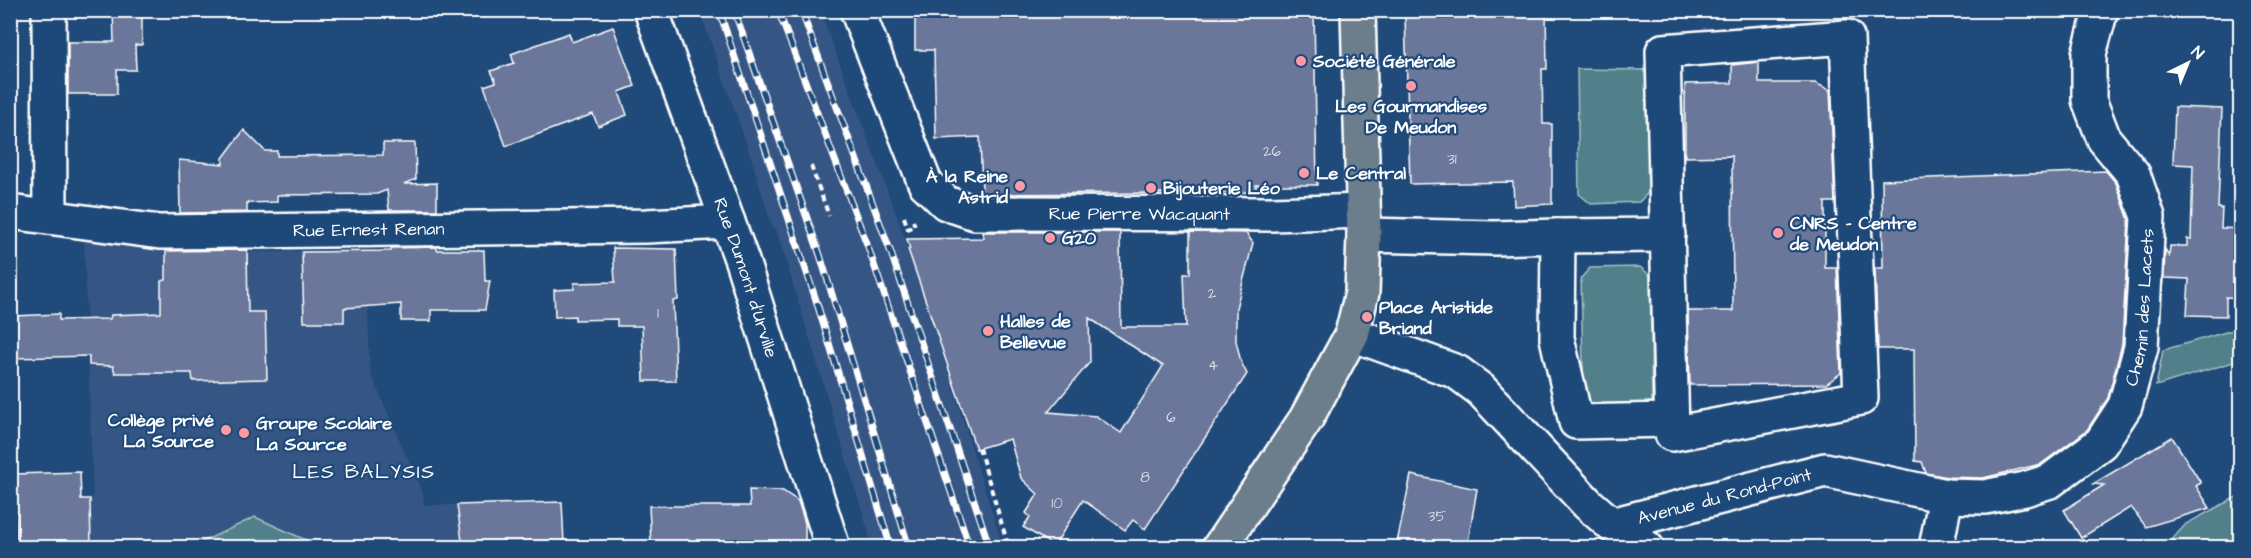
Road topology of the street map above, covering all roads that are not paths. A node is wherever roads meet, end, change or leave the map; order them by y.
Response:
1 (49, 10) edge
2 (651, 10) edge
3 (857, 10) edge
4 (1358, 10) edge
5 (2101, 10) edge
6 (10, 212) edge
7 (50, 217) junction
8 (728, 222) junction
9 (1363, 223) junction
10 (1668, 235) junction
11 (1558, 236) junction
12 (1352, 334) junction
13 (1670, 420) junction
14 (1946, 496) junction
15 (1612, 525) junction
16 (833, 548) edge
17 (1219, 548) edge
18 (1647, 548) edge
19 (1936, 548) edge

1 - 7 street
2 - 8 street, Rue Dumont d'Urville
3 - 9 street, Rue Pierre Wacquant
4 - 9 main road
5 - 14 street, Chemin des Lacets
6 - 7 street, Rue Ernest Renan
7 - 8 street, Rue Ernest Renan
8 - 16 street, Rue Dumont d'Urville
9 - 11 street, Rue Pierre Wacquant
9 - 12 main road
10 - 11 street, Rue Pierre Wacquant
10 - 13 street
10 - 13 street
11 - 13 street
12 - 15 street, Avenue du Rond-Point
12 - 17 main road
14 - 15 street, Avenue du Rond-Point
14 - 19 street
15 - 18 street

